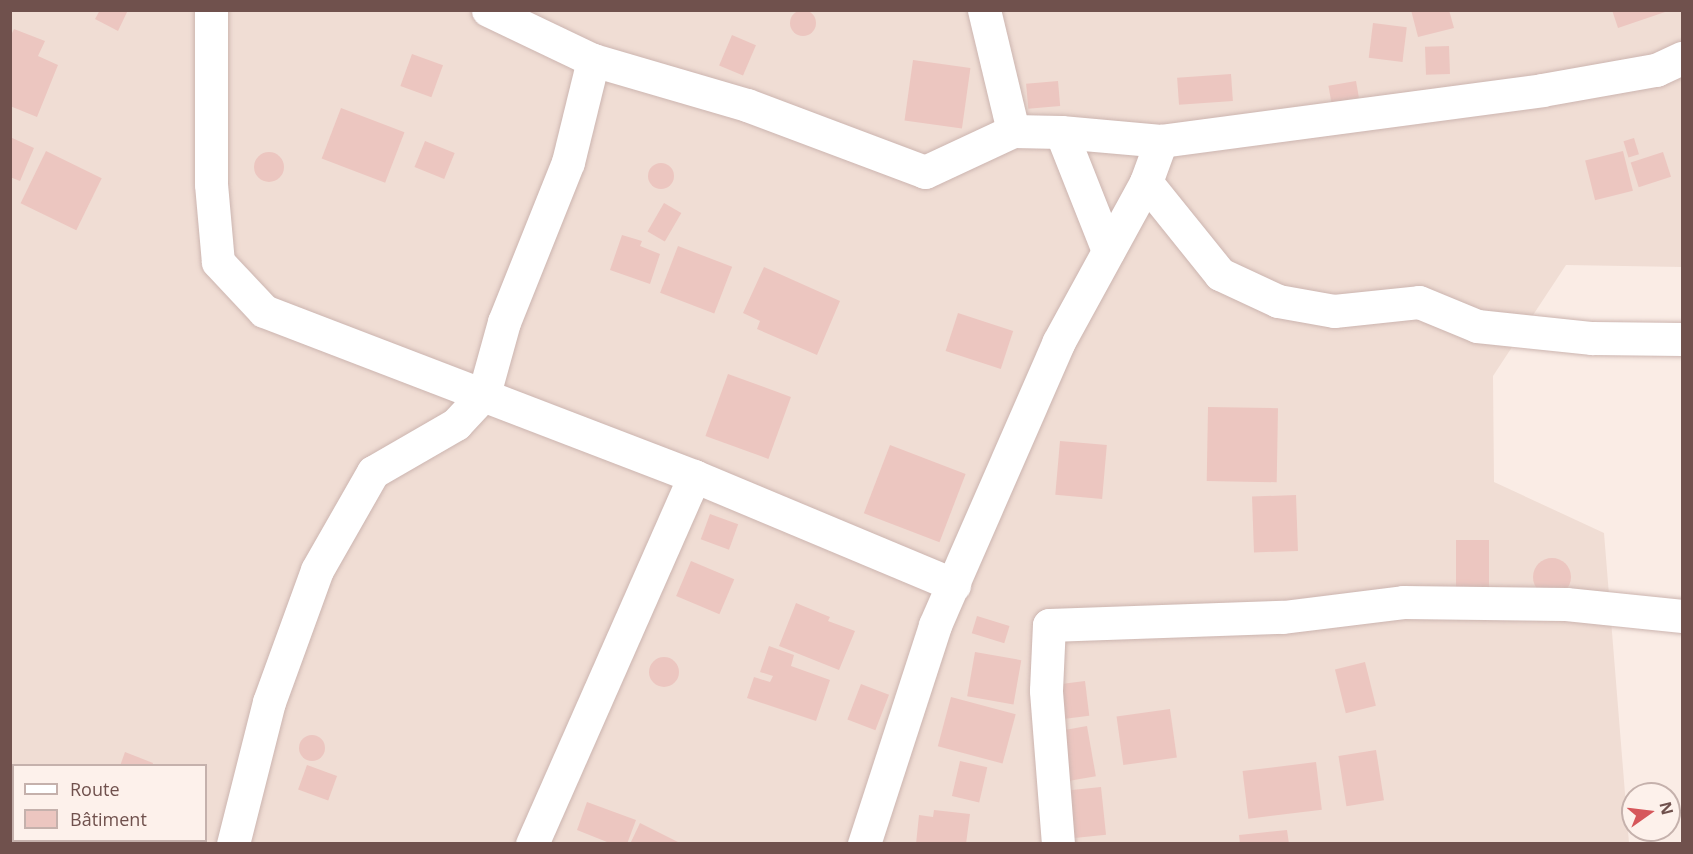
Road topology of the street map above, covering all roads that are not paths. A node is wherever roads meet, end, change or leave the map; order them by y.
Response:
1 (211, 10) edge
2 (488, 10) edge
3 (984, 10) edge
4 (1683, 58) edge
5 (593, 60) junction
6 (1014, 132) junction
7 (1061, 132) junction
8 (1161, 141) junction
9 (1146, 182) junction
10 (1108, 251) junction
11 (1683, 339) edge
12 (484, 394) junction
13 (694, 476) junction
14 (954, 585) junction
15 (1683, 616) edge
16 (233, 843) edge
17 (532, 843) edge
18 (864, 843) edge
19 (1058, 843) edge

1 - 12 street
2 - 5 street
3 - 6 street
4 - 8 street
5 - 6 street
5 - 12 street
6 - 7 street
7 - 8 street
7 - 10 street
8 - 9 street
9 - 10 street
9 - 11 street
10 - 14 street
12 - 13 street
12 - 16 street
13 - 14 street
13 - 17 street
14 - 18 street
15 - 19 street

